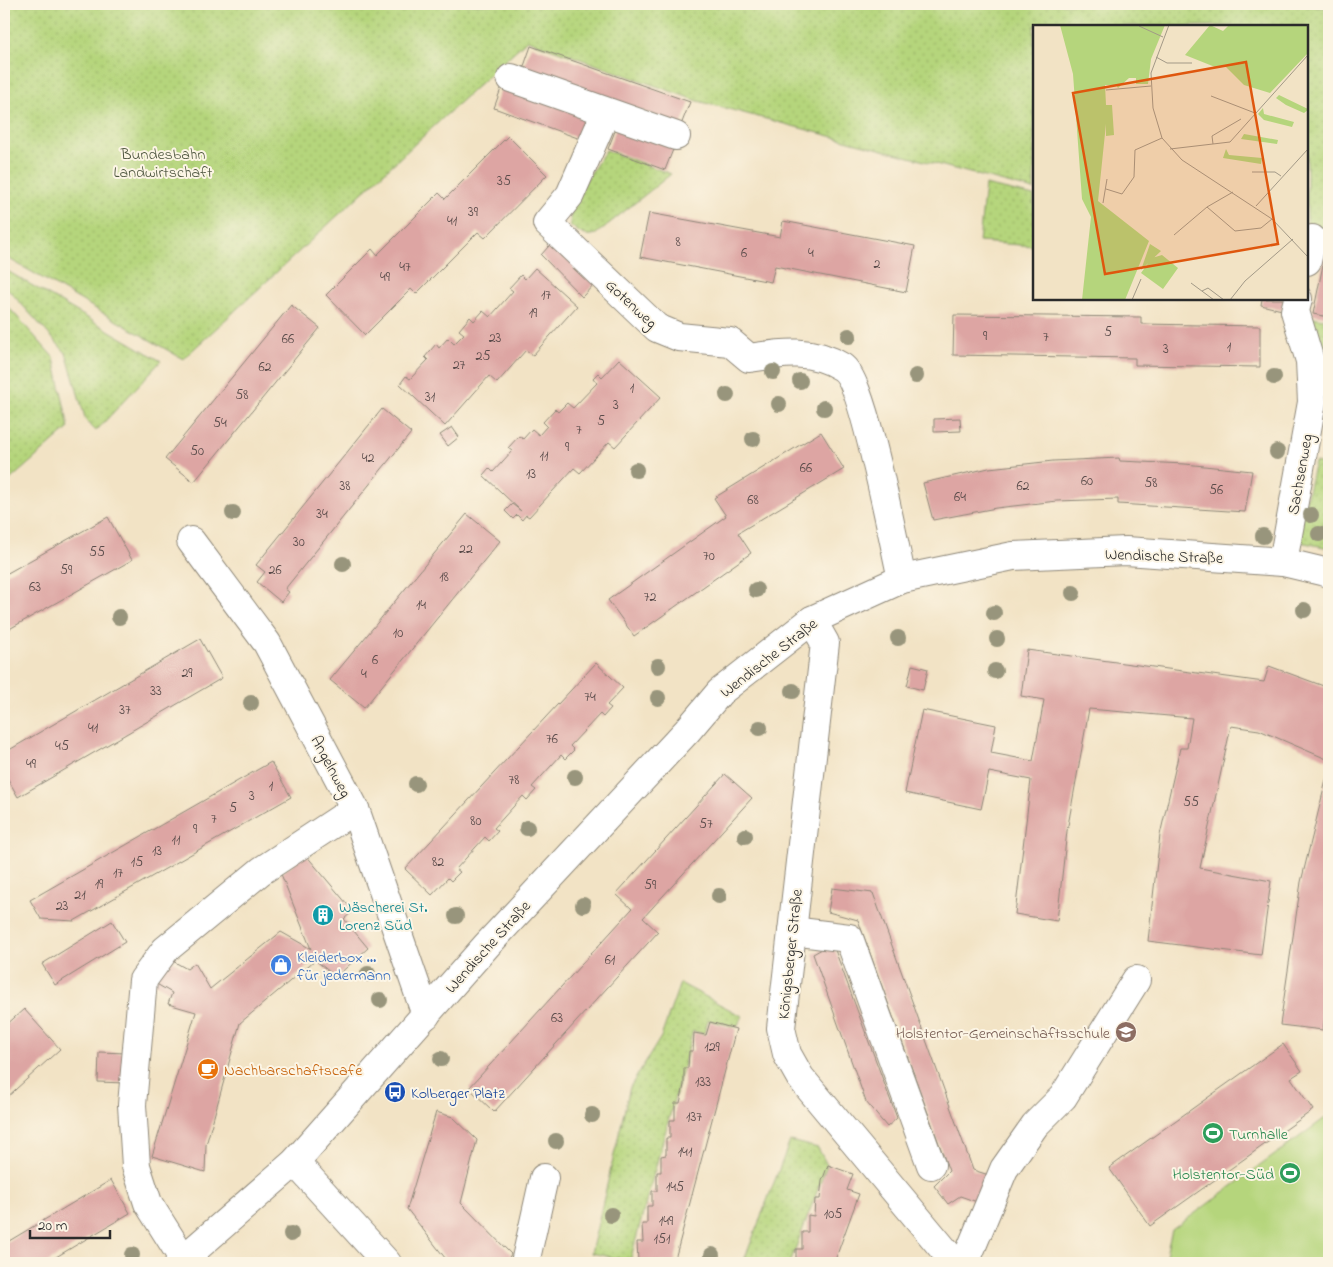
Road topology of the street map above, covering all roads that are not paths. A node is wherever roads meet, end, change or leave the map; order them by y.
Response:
1 (510, 78) dead end
2 (606, 112) junction
3 (676, 136) dead end
4 (1298, 300) edge
5 (190, 541) dead end
6 (1283, 562) junction
7 (1329, 573) edge
8 (902, 579) junction
9 (812, 620) junction
10 (355, 810) junction
11 (792, 931) junction
12 (1136, 980) dead end
13 (426, 1015) junction
14 (295, 1162) junction
15 (931, 1165) dead end
16 (544, 1178) dead end
17 (181, 1262) edge
18 (387, 1263) edge
19 (525, 1263) edge
20 (955, 1263) edge
21 (965, 1263) edge

1 - 2 street
2 - 3 street
2 - 8 street, Gotenweg
4 - 6 street, Sachsenweg
5 - 10 street, Angelnweg
6 - 7 street, Wendische Straße
6 - 8 street, Wendische Straße
8 - 9 street, Wendische Straße
9 - 11 street, Königsberger Straße
9 - 13 street, Wendische Straße
10 - 13 street, Angelnweg
10 - 17 street
11 - 15 street
11 - 20 street, Königsberger Straße
12 - 21 street
13 - 14 street
14 - 17 street
14 - 18 street
16 - 19 street

